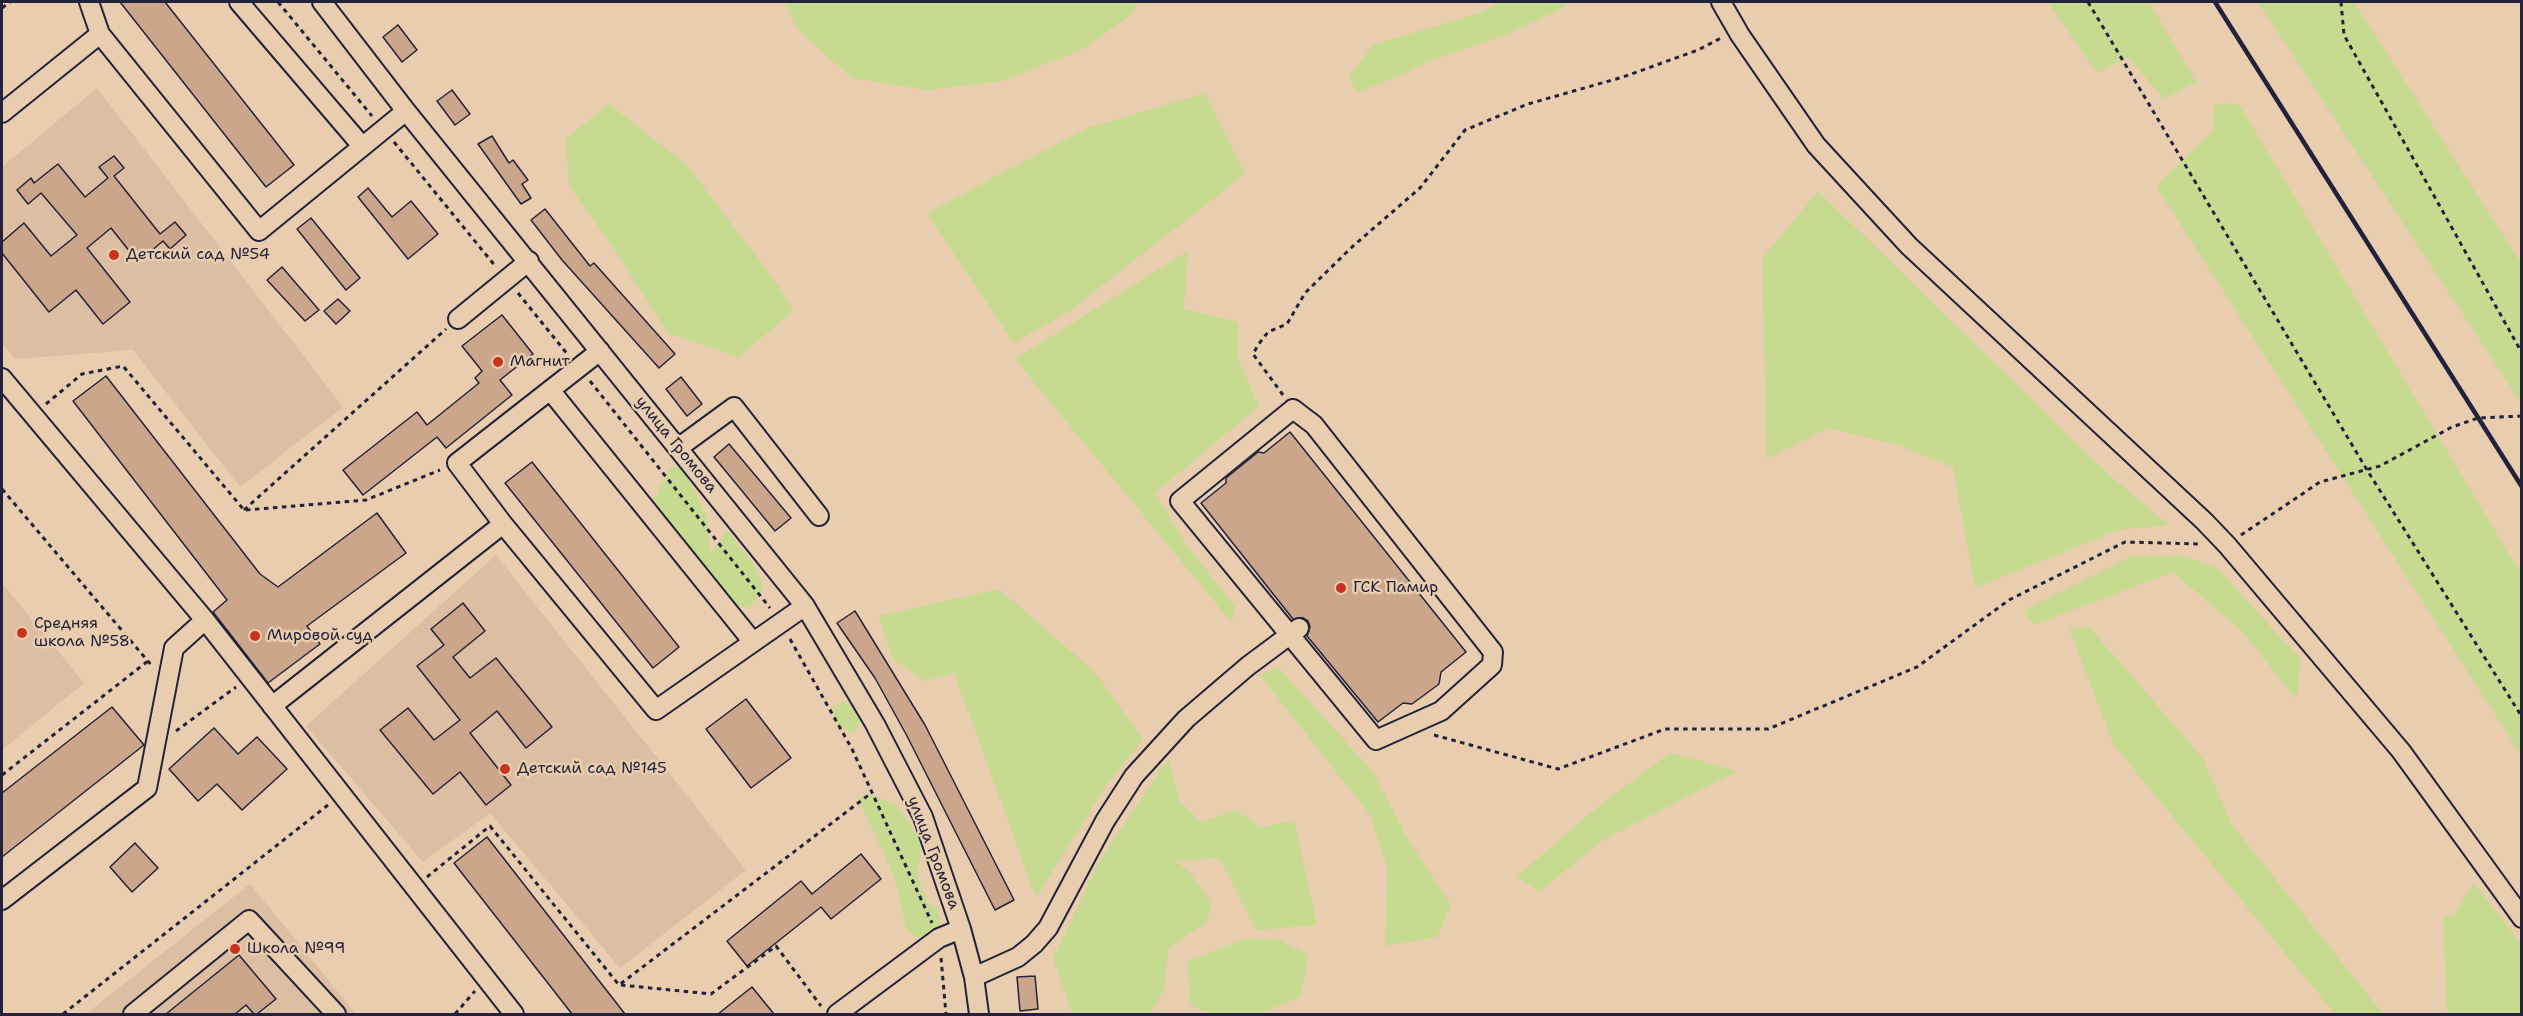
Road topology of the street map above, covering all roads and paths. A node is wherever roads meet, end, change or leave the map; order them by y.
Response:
1 (10, 2) edge
2 (89, 2) edge
3 (239, 2) edge
4 (322, 2) edge
5 (1721, 2) edge
6 (2088, 2) edge
7 (2341, 2) edge
8 (2, 8) edge
9 (100, 34) junction
10 (1740, 34) junction
11 (406, 111) junction
12 (2, 113) edge
13 (362, 146) junction
14 (529, 261) junction
15 (458, 319) joint
16 (600, 351) junction
17 (2522, 353) edge
18 (2, 378) edge
19 (550, 390) junction
20 (1293, 409) junction
21 (33, 415) junction
22 (2522, 416) edge
23 (678, 448) junction
24 (457, 463) junction
25 (2367, 470) junction
26 (2, 489) edge
27 (244, 510) junction
28 (819, 516) dead end
29 (503, 524) junction
30 (2227, 545) junction
31 (805, 606) junction
32 (205, 620) junction
33 (1295, 631) junction
34 (753, 642) junction
35 (148, 661) junction
36 (249, 677) junction
37 (167, 684) junction
38 (272, 706) junction
39 (2522, 717) edge
40 (1428, 736) dead end
41 (155, 747) junction
42 (2, 775) edge
43 (342, 794) junction
44 (870, 794) dead end
45 (414, 886) junction
46 (2, 900) edge
47 (2522, 918) edge
48 (961, 929) junction
49 (974, 977) junction
50 (485, 978) junction
51 (620, 985) junction
52 (63, 1014) edge
53 (133, 1014) edge
54 (336, 1014) edge
55 (455, 1014) edge
56 (514, 1014) edge
57 (827, 1014) edge
58 (837, 1014) edge
59 (979, 1014) edge

1 - 8 path
2 - 9 street
3 - 13 street
4 - 11 street, улица Громова
5 - 10 street
6 - 25 path
7 - 17 path
9 - 12 street
9 - 13 street
10 - 20 path
10 - 30 street
11 - 13 street
11 - 14 street, улица Громова
14 - 15 street
14 - 16 street, улица Громова
15 - 27 path
16 - 19 street
16 - 23 street, улица Громова
18 - 21 street
19 - 24 street
19 - 34 street
20 - 33 street
20 - 33 street
21 - 27 path
21 - 32 street
22 - 25 path
23 - 28 street
23 - 31 street, улица Громова
24 - 27 path
24 - 29 street
25 - 30 path
25 - 39 path
26 - 35 path
29 - 34 street
29 - 38 street
30 - 40 path
30 - 47 street
31 - 34 street
31 - 48 street, улица Громова
32 - 36 street
32 - 37 street
33 - 49 street
35 - 37 path
35 - 42 path
36 - 38 street
36 - 41 path
37 - 41 street
38 - 43 street
41 - 46 street
43 - 45 street
43 - 52 path
44 - 51 path
45 - 50 street
45 - 51 path
48 - 49 street, улица Громова
48 - 58 street
49 - 59 street, улица Громова
50 - 55 path
50 - 56 street
51 - 57 path
53 - 54 street

